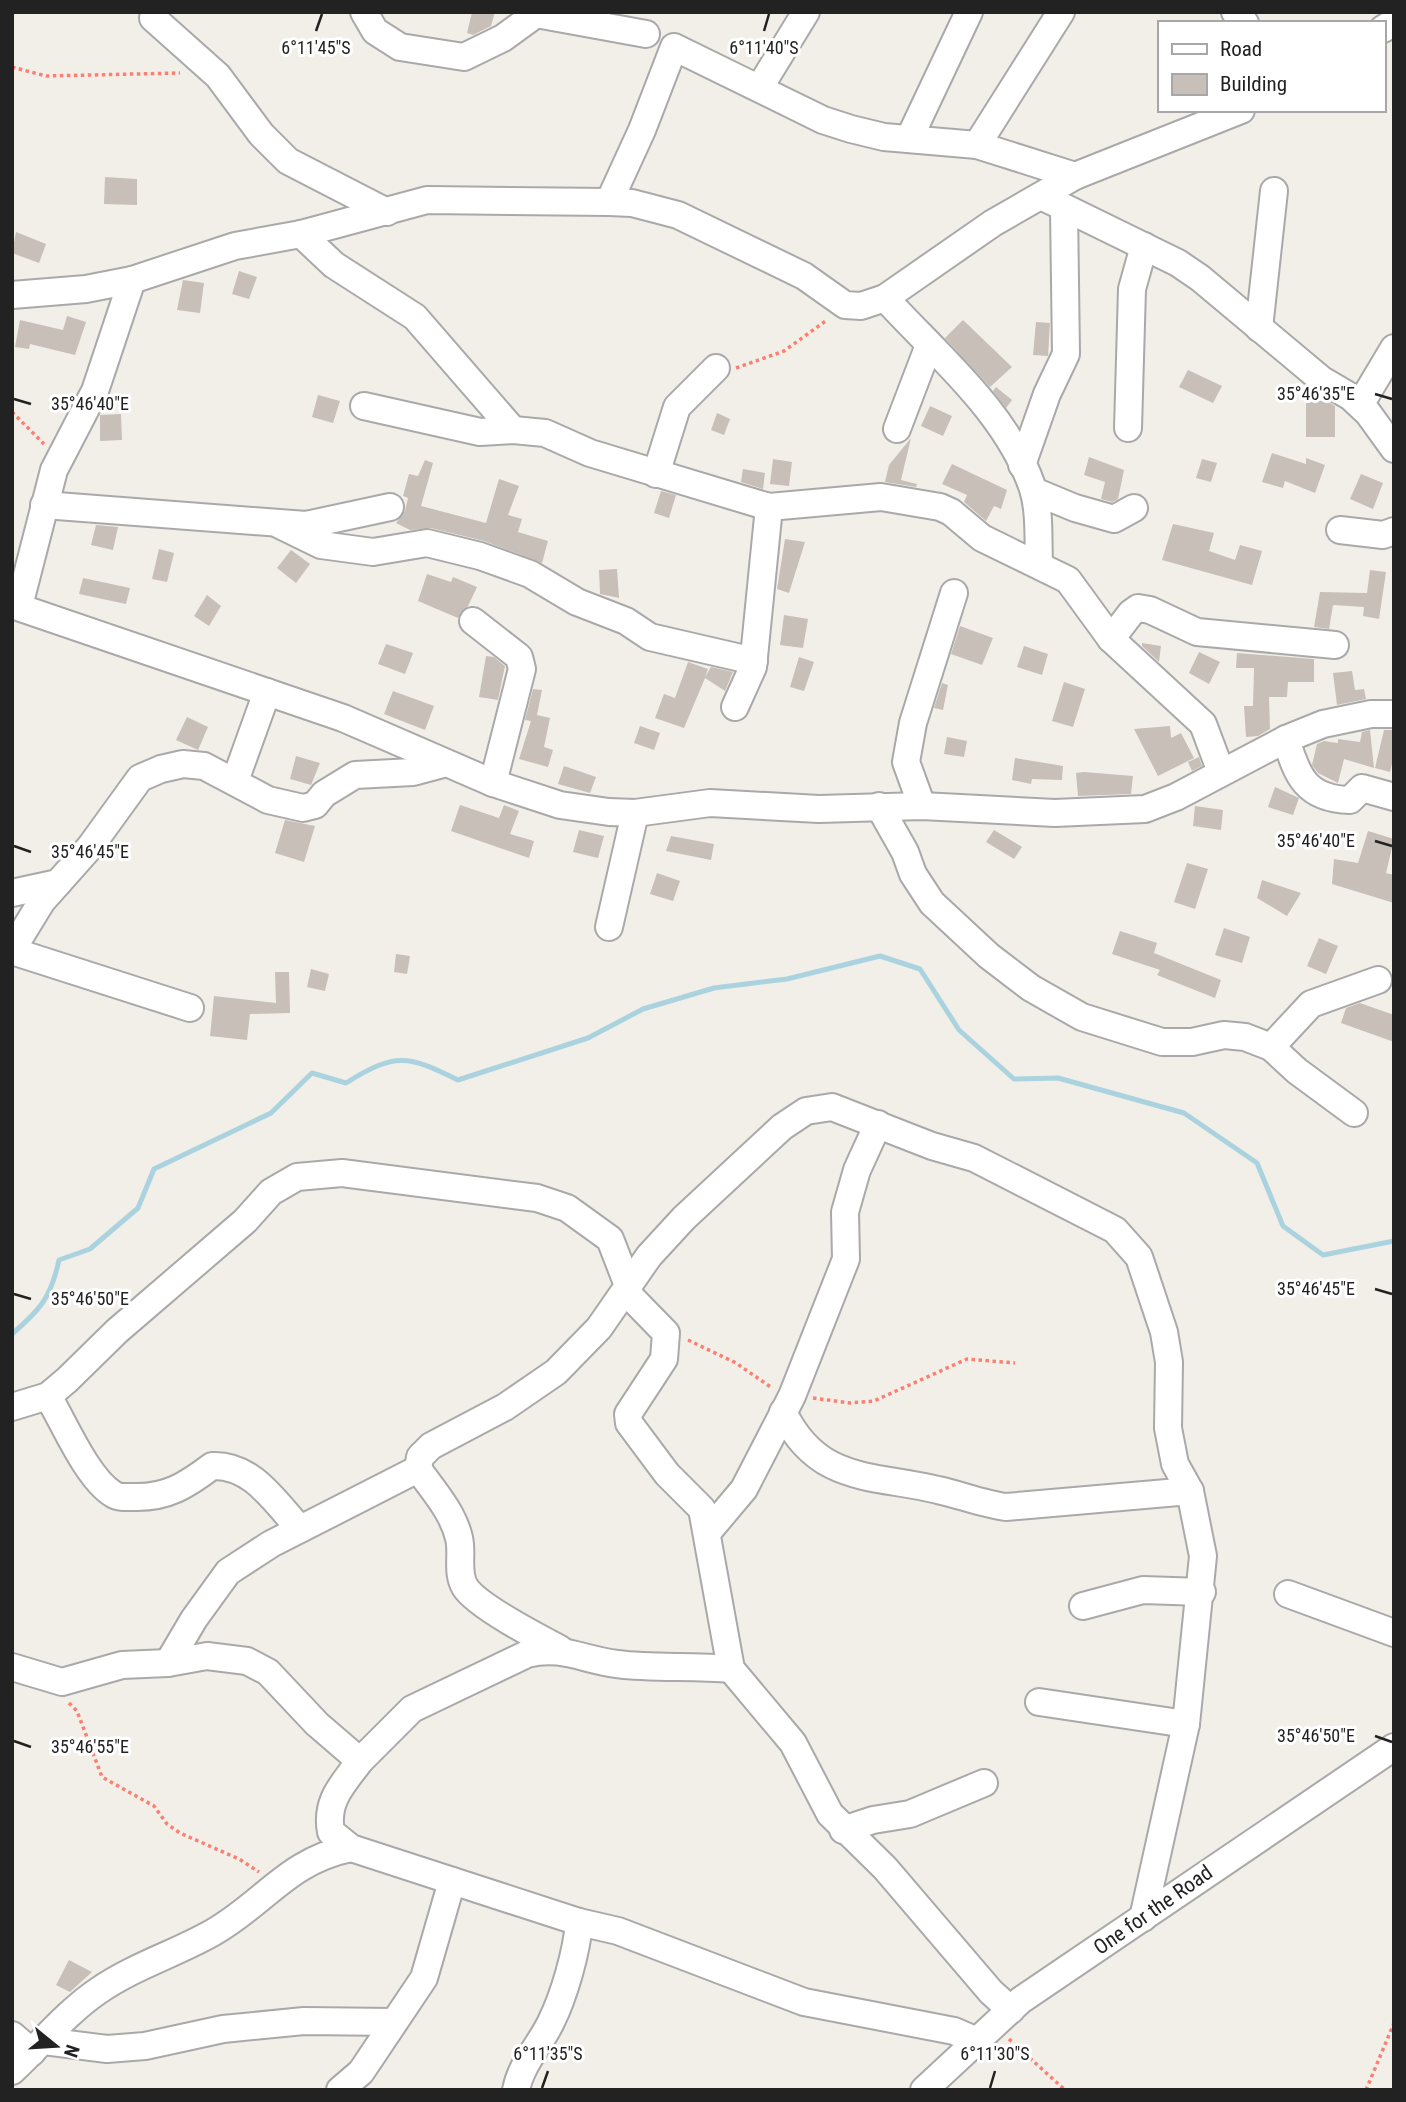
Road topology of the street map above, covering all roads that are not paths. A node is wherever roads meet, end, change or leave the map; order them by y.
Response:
1 (364, 12) edge
2 (806, 12) edge
3 (969, 12) edge
4 (1061, 12) edge
5 (153, 18) dead end
6 (643, 23) edge
7 (674, 47) junction
8 (760, 87) junction
9 (1236, 112) edge
10 (909, 139) junction
11 (977, 145) junction
12 (1075, 176) junction
13 (1274, 191) dead end
14 (1041, 196) junction
15 (609, 202) junction
16 (1064, 209) junction
17 (387, 212) junction
18 (301, 234) junction
19 (1144, 246) junction
20 (132, 280) junction
21 (12, 295) edge
22 (885, 298) junction
23 (1259, 328) junction
24 (929, 345) junction
25 (1394, 348) edge
26 (716, 368) road end
27 (1360, 405) junction
28 (364, 406) dead end
29 (1128, 428) dead end
30 (897, 429) dead end
31 (513, 430) junction
32 (1394, 449) edge
33 (1022, 465) junction
34 (656, 474) junction
35 (1034, 491) junction
36 (44, 505) junction
37 (390, 507) dead end
38 (769, 507) junction
39 (1134, 508) dead end
40 (280, 525) junction
41 (1340, 530) dead end
42 (1394, 531) edge
43 (1039, 564) junction
44 (954, 593) dead end
45 (16, 606) edge
46 (473, 621) dead end
47 (1111, 639) junction
48 (1335, 645) dead end
49 (754, 661) junction
50 (267, 692) junction
51 (735, 707) dead end
52 (1394, 714) edge
53 (1286, 739) junction
54 (443, 764) junction
55 (1221, 772) junction
56 (235, 781) junction
57 (492, 783) junction
58 (1394, 797) edge
59 (879, 806) junction
60 (922, 806) junction
61 (635, 813) junction
62 (58, 883) junction
63 (12, 892) edge
64 (609, 927) dead end
65 (12, 950) edge
66 (1378, 980) dead end
67 (190, 1009) dead end
68 (1271, 1047) junction
69 (1354, 1113) dead end
70 (878, 1124) junction
71 (627, 1290) junction
72 (48, 1396) junction
73 (787, 1404) junction
74 (12, 1408) edge
75 (418, 1469) junction
76 (1190, 1491) junction
77 (300, 1529) junction
78 (707, 1532) junction
79 (1202, 1592) junction
80 (1288, 1594) dead end
81 (1083, 1606) dead end
82 (1394, 1633) edge
83 (561, 1649) junction
84 (169, 1663) junction
85 (12, 1667) edge
86 (731, 1669) junction
87 (1039, 1702) dead end
88 (1186, 1724) junction
89 (1394, 1747) edge
90 (360, 1761) junction
91 (984, 1783) dead end
92 (332, 1799) junction
93 (843, 1830) junction
94 (351, 1848) junction
95 (282, 1879) junction
96 (452, 1881) junction
97 (1143, 1918) junction
98 (579, 1922) junction
99 (394, 2022) junction
100 (995, 2025) junction
101 (12, 2035) edge
102 (38, 2047) junction
103 (12, 2071) edge
104 (340, 2090) edge
105 (516, 2090) edge
106 (924, 2090) edge

1 - 6 street
2 - 8 street
3 - 10 street
4 - 11 street
5 - 17 street
6 - 7 street
7 - 8 street
7 - 15 street
8 - 10 street
9 - 12 street
10 - 11 street
11 - 12 street
12 - 14 street
13 - 23 street
14 - 16 street
14 - 22 street
15 - 17 street
15 - 22 street
16 - 19 street
16 - 33 street
17 - 18 street
18 - 20 street
18 - 31 street
19 - 23 street
19 - 29 street
20 - 21 street
20 - 36 street
22 - 24 street
23 - 27 street
24 - 30 street
24 - 33 street
25 - 27 street
26 - 34 street
27 - 32 street
28 - 31 street
31 - 34 street
33 - 35 street
34 - 38 street
35 - 39 street
35 - 43 street
36 - 40 street
36 - 45 street
37 - 40 street
38 - 43 street
38 - 49 street
40 - 49 street
41 - 42 street
43 - 47 street
44 - 60 street
45 - 50 street
46 - 57 street
47 - 48 street
47 - 55 street
49 - 51 street
50 - 54 street
50 - 56 street
52 - 53 street
53 - 55 street
53 - 58 street
54 - 56 street
54 - 57 street
55 - 60 street
56 - 62 street
57 - 61 street
59 - 60 street
59 - 61 street
59 - 68 street
61 - 64 street
62 - 63 street
62 - 65 street
65 - 67 street
66 - 68 street
68 - 69 street
70 - 71 street
70 - 73 street
70 - 76 street
71 - 72 street
71 - 75 street
71 - 78 street
72 - 74 street
72 - 77 street
73 - 76 street
73 - 78 street
75 - 77 street
75 - 83 street
76 - 79 street
77 - 84 street
78 - 86 street
79 - 81 street
79 - 88 street
80 - 82 street
83 - 86 street
83 - 90 street
84 - 85 street
84 - 90 street
86 - 93 street
87 - 88 street
88 - 97 street
89 - 97 street, One for the Road
90 - 92 street
91 - 93 street
92 - 94 street
92 - 95 street
93 - 100 street
94 - 95 street
94 - 96 street
95 - 102 street
96 - 98 street
96 - 99 street
97 - 100 street, One for the Road
98 - 100 street
98 - 105 street
99 - 102 street
99 - 104 street
100 - 106 street, One for the Road
101 - 102 street
102 - 103 street

